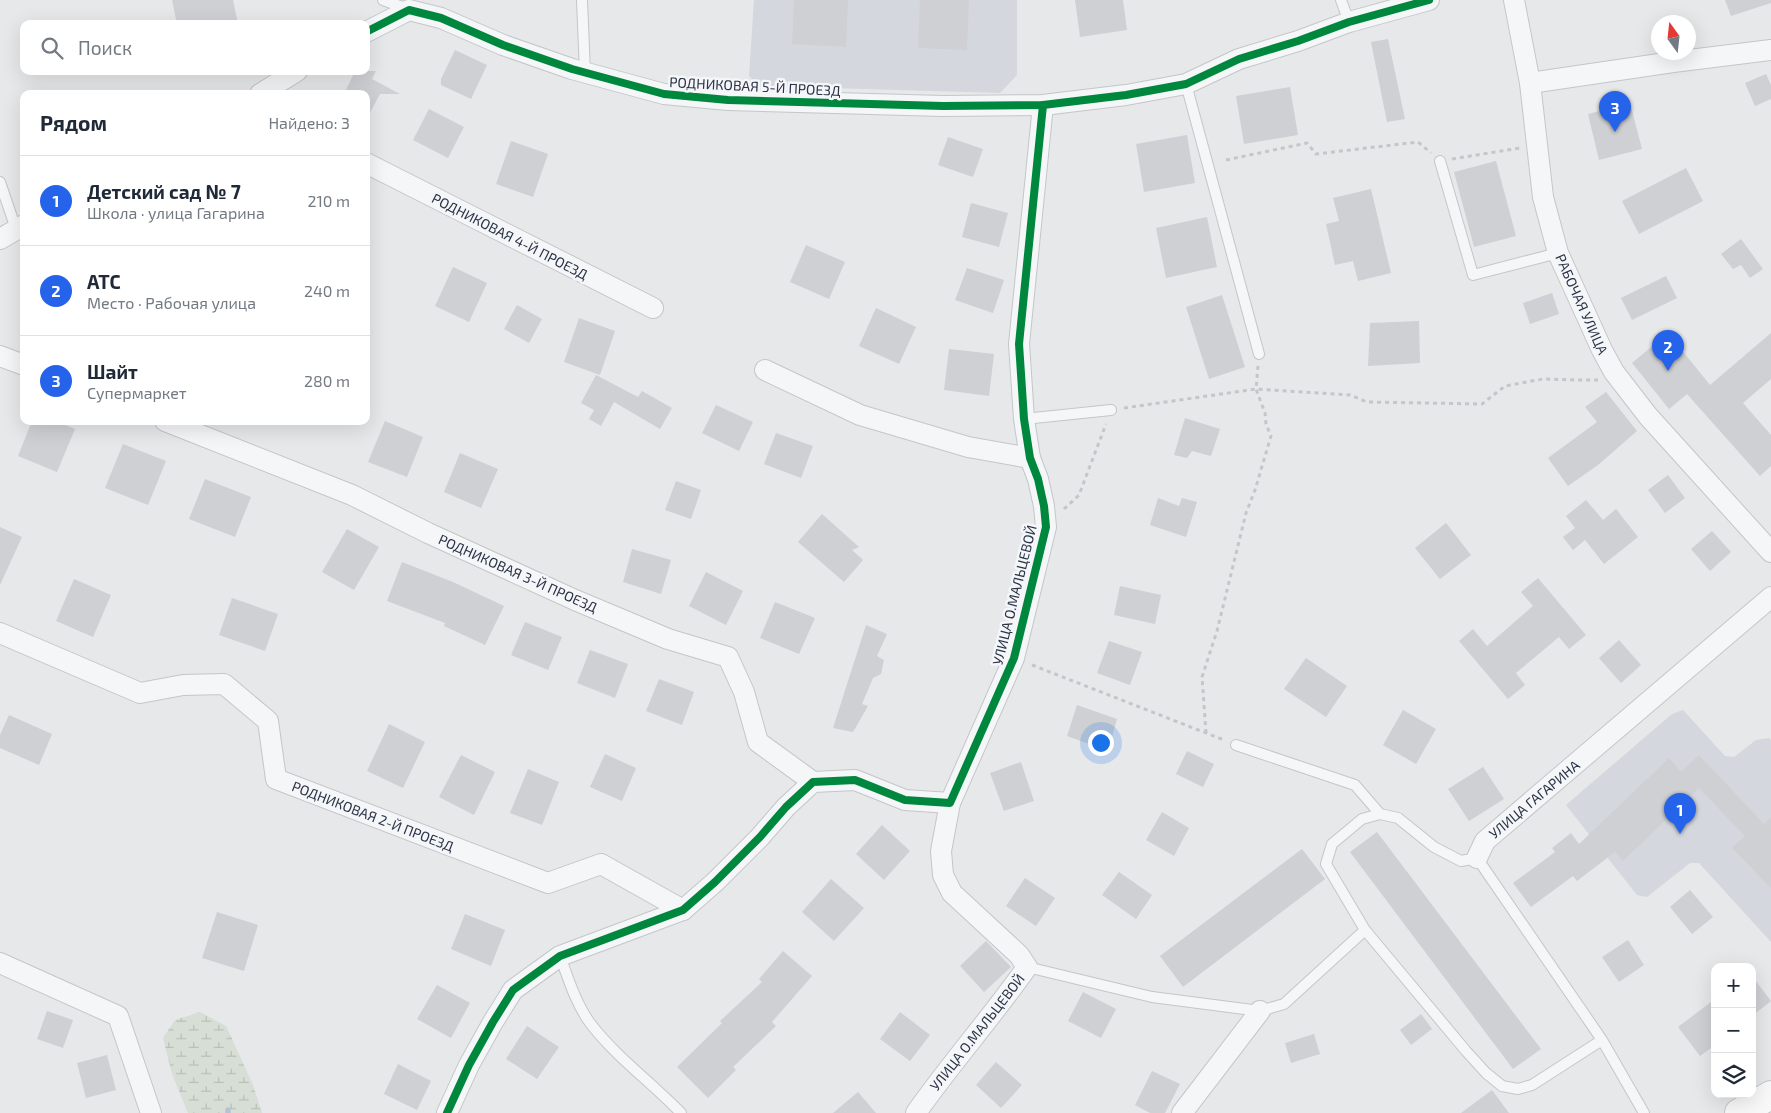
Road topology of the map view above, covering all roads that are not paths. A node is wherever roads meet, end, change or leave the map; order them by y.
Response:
1 (383, 0) edge
2 (582, 0) edge
3 (1341, 0) edge
4 (1429, 0) edge
5 (1514, 0) edge
6 (409, 10) junction
7 (1349, 22) junction
8 (370, 30) edge
9 (1771, 50) edge
10 (585, 73) junction
11 (291, 75) edge
12 (1530, 83) junction
13 (1186, 84) junction
14 (267, 90) edge
15 (1043, 105) junction
16 (1440, 161) road end
17 (370, 165) edge
18 (0, 182) edge
19 (13, 231) edge
20 (1558, 253) junction
21 (653, 308) dead end
22 (1259, 354) road end
23 (0, 356) edge
24 (20, 364) edge
25 (765, 370) dead end
26 (1111, 410) road end
27 (1024, 420) junction
28 (176, 425) edge
29 (1030, 458) junction
30 (1771, 552) edge
31 (1771, 597) edge
32 (0, 633) edge
33 (1236, 745) road end
34 (813, 782) junction
35 (950, 803) junction
36 (1380, 814) junction
37 (1477, 858) junction
38 (683, 910) junction
39 (1365, 930) junction
40 (560, 956) junction
41 (0, 963) edge
42 (1027, 967) junction
43 (1260, 1012) junction
44 (1602, 1040) junction
45 (1771, 1095) edge
46 (151, 1113) edge
47 (447, 1113) edge
48 (681, 1113) edge
49 (916, 1113) edge
50 (1182, 1113) edge
51 (1644, 1113) edge
52 (1739, 1113) edge

1 - 6 lane
2 - 10 lane
3 - 7 lane
4 - 7 street
5 - 12 street, РАБОЧАЯ УЛИЦА
6 - 8 street
6 - 10 street, РОДНИКОВАЯ 5-Й ПРОЕЗД
7 - 13 street
9 - 12 street
10 - 15 street, РОДНИКОВАЯ 5-Й ПРОЕЗД
11 - 14 street
12 - 20 street, РАБОЧАЯ УЛИЦА
13 - 15 street
13 - 22 lane
15 - 27 street, УЛИЦА О.МАЛЬЦЕВОЙ
16 - 20 lane
17 - 21 street, РОДНИКОВАЯ 4-Й ПРОЕЗД
18 - 19 lane
20 - 30 street, РАБОЧАЯ УЛИЦА
23 - 24 street
25 - 29 street
26 - 27 lane
27 - 29 street, УЛИЦА О.МАЛЬЦЕВОЙ
28 - 34 street, РОДНИКОВАЯ 3-Й ПРОЕЗД
29 - 35 street, УЛИЦА О.МАЛЬЦЕВОЙ
31 - 37 street, УЛИЦА ГАГАРИНА
32 - 38 street, РОДНИКОВАЯ 2-Й ПРОЕЗД
33 - 36 lane
34 - 35 street
34 - 38 street
35 - 42 street, УЛИЦА О.МАЛЬЦЕВОЙ
36 - 37 lane
36 - 39 lane
37 - 44 lane
38 - 40 street
39 - 43 lane
39 - 44 lane
40 - 47 street
40 - 48 lane
41 - 46 street
42 - 43 lane
42 - 49 street, УЛИЦА О.МАЛЬЦЕВОЙ
43 - 50 street
44 - 51 lane
45 - 52 main road

